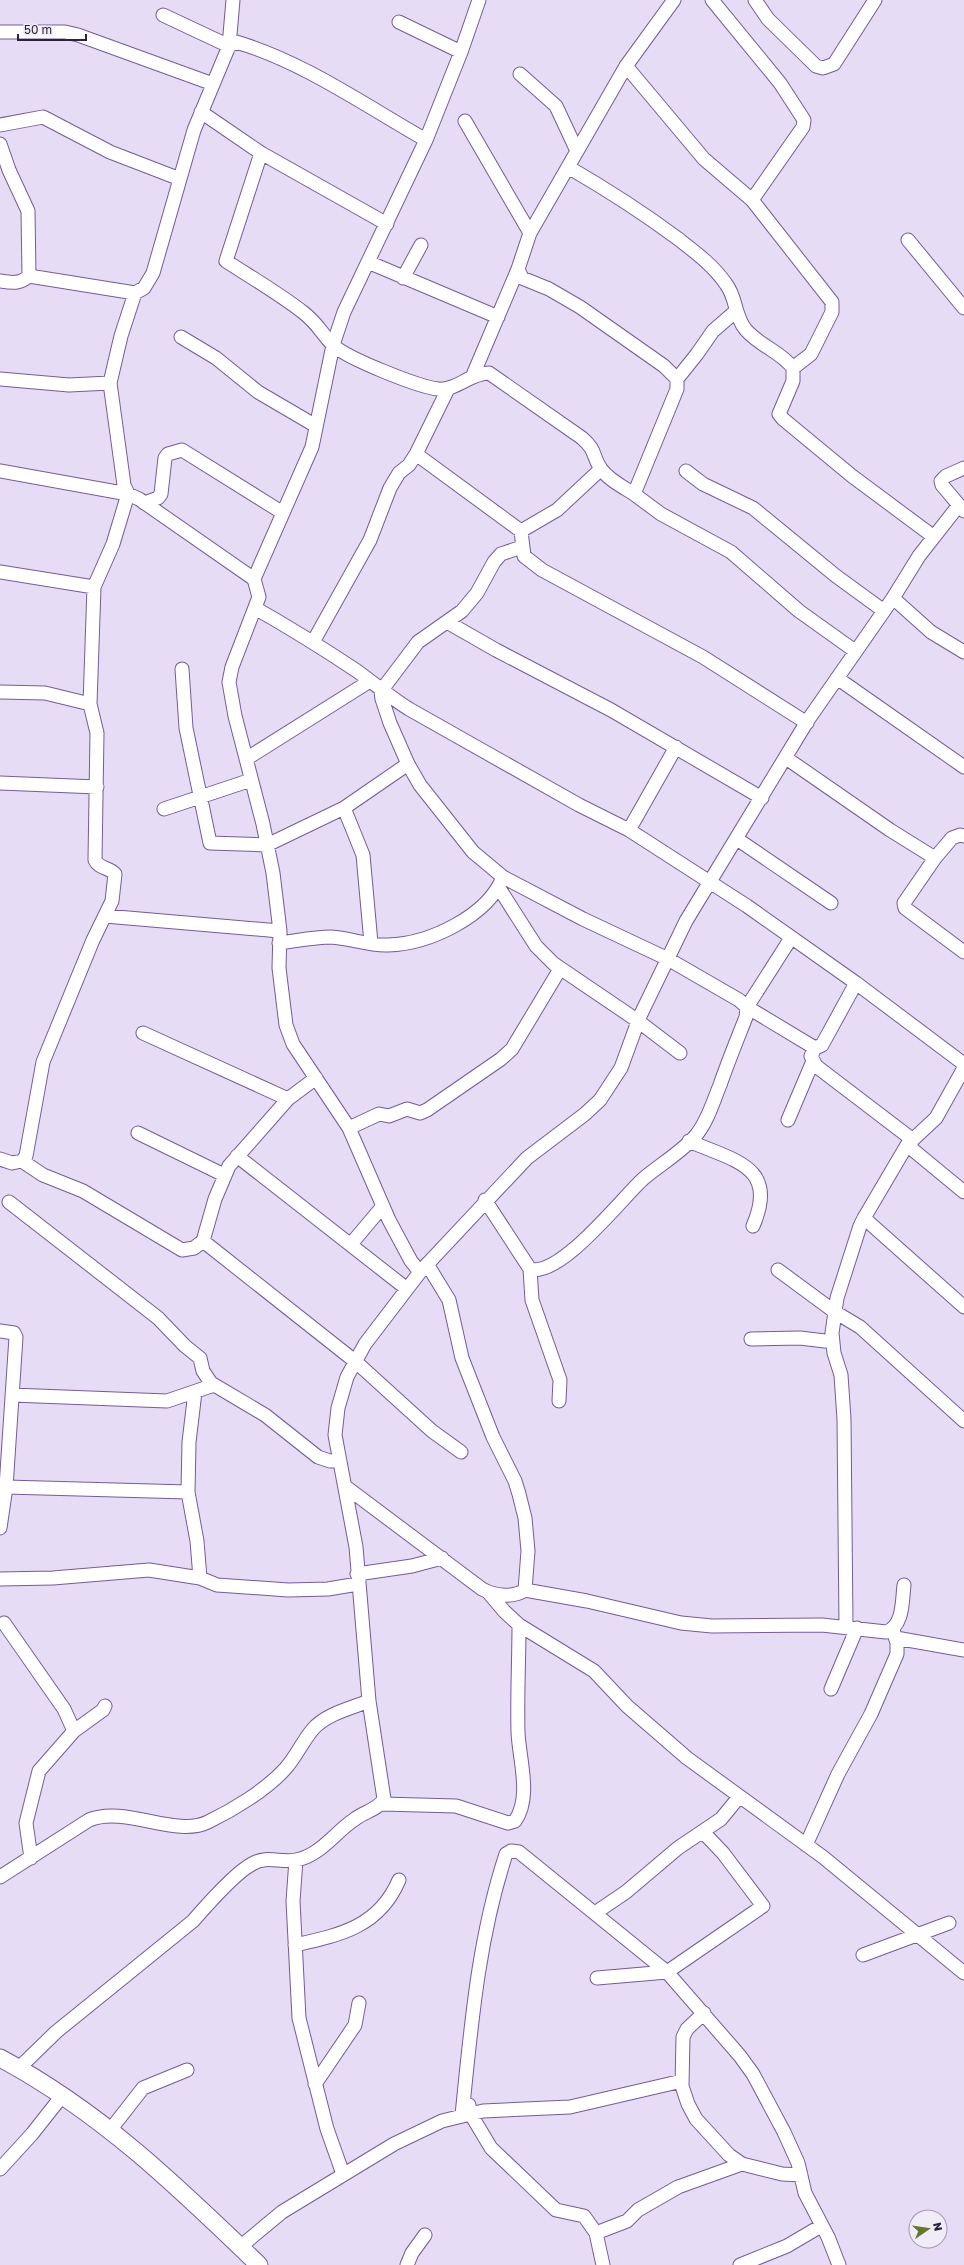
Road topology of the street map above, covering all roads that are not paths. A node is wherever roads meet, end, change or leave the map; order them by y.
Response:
1 (233, 0) edge
2 (478, 0) edge
3 (674, 0) edge
4 (712, 0) edge
5 (755, 0) edge
6 (875, 0) edge
7 (163, 15) dead end
8 (399, 22) dead end
9 (0, 32) edge
10 (228, 46) junction
11 (461, 52) junction
12 (626, 66) junction
13 (520, 74) dead end
14 (213, 84) junction
15 (201, 112) junction
16 (465, 120) dead end
17 (0, 125) edge
18 (426, 140) junction
19 (577, 151) junction
20 (1, 152) edge
21 (261, 152) junction
22 (568, 167) junction
23 (180, 179) junction
24 (752, 200) junction
25 (387, 224) junction
26 (530, 233) junction
27 (908, 240) dead end
28 (421, 245) dead end
29 (368, 262) junction
30 (518, 269) junction
31 (29, 276) junction
32 (403, 278) junction
33 (0, 281) edge
34 (135, 293) junction
35 (964, 308) edge
36 (736, 311) junction
37 (498, 317) junction
38 (181, 336) dead end
39 (333, 345) junction
40 (793, 368) junction
41 (473, 375) junction
42 (0, 379) edge
43 (676, 379) junction
44 (110, 383) junction
45 (448, 389) junction
46 (316, 426) junction
47 (416, 454) junction
48 (964, 468) edge
49 (601, 469) junction
50 (0, 471) edge
51 (686, 471) dead end
52 (128, 494) junction
53 (634, 494) junction
54 (144, 503) junction
55 (961, 508) edge
56 (283, 514) junction
57 (521, 531) junction
58 (934, 537) junction
59 (522, 547) junction
60 (0, 572) edge
61 (254, 579) junction
62 (94, 586) junction
63 (893, 598) junction
64 (255, 608) junction
65 (884, 611) junction
66 (447, 622) junction
67 (313, 642) junction
68 (855, 651) junction
69 (964, 652) edge
70 (182, 669) dead end
71 (837, 678) junction
72 (370, 681) junction
73 (382, 691) junction
74 (0, 692) edge
75 (90, 704) junction
76 (807, 723) junction
77 (676, 747) junction
78 (786, 758) junction
79 (246, 759) junction
80 (408, 764) junction
81 (964, 767) edge
82 (251, 780) junction
83 (0, 783) edge
84 (97, 787) junction
85 (201, 797) junction
86 (762, 798) junction
87 (344, 808) junction
88 (164, 809) dead end
89 (629, 830) junction
90 (964, 836) edge
91 (737, 839) junction
92 (267, 845) junction
93 (935, 858) junction
94 (501, 882) junction
95 (711, 882) junction
96 (831, 903) dead end
97 (105, 916) junction
98 (280, 937) junction
99 (791, 938) junction
100 (371, 943) junction
101 (964, 952) edge
102 (668, 959) junction
103 (560, 969) junction
104 (856, 983) junction
105 (747, 1007) junction
106 (638, 1021) junction
107 (143, 1034) dead end
108 (680, 1053) dead end
109 (814, 1055) junction
110 (964, 1064) edge
111 (962, 1075) edge
112 (316, 1078) junction
113 (288, 1099) junction
114 (788, 1120) dead end
115 (349, 1128) junction
116 (138, 1133) dead end
117 (689, 1141) junction
118 (910, 1142) junction
119 (237, 1156) junction
120 (0, 1159) edge
121 (22, 1162) junction
122 (224, 1175) junction
123 (964, 1192) edge
124 (485, 1200) junction
125 (9, 1202) dead end
126 (383, 1206) junction
127 (864, 1218) junction
128 (753, 1226) dead end
129 (203, 1241) junction
130 (351, 1244) junction
131 (423, 1268) junction
132 (530, 1269) junction
133 (778, 1270) dead end
134 (407, 1288) junction
135 (964, 1307) edge
136 (835, 1312) junction
137 (0, 1330) edge
138 (751, 1339) dead end
139 (833, 1342) junction
140 (356, 1362) junction
141 (214, 1385) junction
142 (195, 1392) junction
143 (12, 1395) junction
144 (559, 1401) dead end
145 (964, 1421) edge
146 (461, 1452) dead end
147 (340, 1461) junction
148 (6, 1487) junction
149 (346, 1487) junction
150 (188, 1492) junction
151 (0, 1528) edge
152 (442, 1558) junction
153 (200, 1578) junction
154 (0, 1579) edge
155 (357, 1579) junction
156 (904, 1585) dead end
157 (525, 1590) junction
158 (488, 1592) junction
159 (4, 1623) dead end
160 (519, 1625) junction
161 (851, 1627) junction
162 (895, 1634) junction
163 (964, 1650) edge
164 (830, 1689) dead end
165 (369, 1701) junction
166 (105, 1706) dead end
167 (74, 1731) junction
168 (739, 1797) junction
169 (382, 1804) junction
170 (703, 1832) junction
171 (806, 1845) junction
172 (31, 1858) junction
173 (296, 1860) junction
174 (0, 1877) edge
175 (399, 1880) dead end
176 (595, 1913) junction
177 (950, 1923) dead end
178 (918, 1934) junction
179 (295, 1945) junction
180 (863, 1955) dead end
181 (667, 1972) junction
182 (964, 1973) edge
183 (597, 1978) dead end
184 (359, 2003) dead end
185 (704, 2013) junction
186 (0, 2058) edge
187 (19, 2068) junction
188 (187, 2070) dead end
189 (682, 2081) junction
190 (316, 2084) junction
191 (62, 2096) junction
192 (466, 2114) junction
193 (111, 2129) junction
194 (742, 2164) junction
195 (0, 2169) edge
196 (343, 2174) junction
197 (801, 2175) junction
198 (821, 2226) junction
199 (596, 2233) junction
200 (425, 2235) dead end
201 (240, 2247) junction
202 (259, 2265) edge
203 (407, 2265) edge
204 (603, 2265) edge
205 (740, 2265) edge
206 (839, 2265) edge

1 - 10 street
2 - 11 street
3 - 12 street
4 - 24 street
5 - 6 street
7 - 10 street
8 - 11 street
9 - 14 street
10 - 14 street
10 - 18 street
11 - 18 street
12 - 19 street
12 - 24 street
13 - 19 street
14 - 15 street
15 - 21 street
15 - 23 street
16 - 26 street
17 - 23 street
18 - 25 street
19 - 22 street
20 - 31 street
21 - 25 street
21 - 39 street
22 - 26 street
22 - 36 street
23 - 34 street
24 - 40 street
25 - 29 street
26 - 30 street
27 - 35 street
28 - 32 street
29 - 32 street
29 - 39 street
30 - 37 street
30 - 43 street
31 - 33 street
31 - 34 street
32 - 37 street
34 - 44 street
36 - 40 street
36 - 43 street
37 - 41 street
38 - 46 street
39 - 45 street
39 - 46 street
40 - 58 street
41 - 45 street
41 - 49 street
42 - 44 street
43 - 53 street
44 - 52 street
45 - 47 street
46 - 56 street
47 - 57 street
47 - 67 street
48 - 55 street
49 - 53 street
49 - 57 street
50 - 52 street
51 - 65 street
52 - 54 street
52 - 62 street
53 - 68 street
54 - 56 street
54 - 61 street
55 - 58 street
56 - 61 street
57 - 59 street
58 - 63 street
59 - 66 street
59 - 76 street
60 - 62 street
61 - 64 street
62 - 75 street
63 - 65 street
63 - 69 street
64 - 67 street
64 - 79 street
65 - 68 street
66 - 73 street
66 - 77 street
67 - 72 street
68 - 71 street
70 - 85 street
71 - 76 street
71 - 81 street
72 - 73 street
72 - 79 street
73 - 80 street
73 - 89 street
74 - 75 street
75 - 84 street
76 - 78 street
77 - 86 street
77 - 89 street
78 - 86 street
78 - 93 street
79 - 82 street
80 - 87 street
80 - 94 street
82 - 85 street
82 - 92 street
83 - 84 street
84 - 97 street
85 - 88 street
85 - 92 street
86 - 91 street
87 - 92 street
87 - 100 street
89 - 95 street
90 - 93 street
91 - 95 street
91 - 96 street
92 - 98 street
93 - 101 street
94 - 100 street
94 - 102 street
94 - 103 street
95 - 99 street
95 - 102 street
97 - 98 street
97 - 121 street
98 - 100 street
98 - 112 street
99 - 104 street
99 - 105 street
102 - 105 street
102 - 106 street
103 - 106 street
103 - 115 street
104 - 109 street
104 - 110 street
105 - 109 street
105 - 117 street
106 - 108 street
106 - 124 street
107 - 113 street
109 - 114 street
109 - 118 street
111 - 118 street
112 - 113 street
112 - 115 street
113 - 119 street
115 - 126 street
116 - 122 street
117 - 128 street
117 - 132 street
118 - 123 street
118 - 127 street
119 - 122 street
119 - 130 street
120 - 121 street
121 - 129 street
122 - 129 street
124 - 131 street
124 - 132 street
125 - 141 street
126 - 130 street
126 - 131 street
127 - 135 street
127 - 136 street
129 - 140 street
130 - 134 street
131 - 134 street
131 - 157 street
132 - 144 street
133 - 136 street
134 - 140 street
136 - 139 street
136 - 145 street
137 - 143 street
138 - 139 street
139 - 161 street
140 - 146 street
140 - 147 street
141 - 142 street
141 - 147 street
142 - 143 street
142 - 150 street
143 - 148 street
147 - 149 street
148 - 150 street
148 - 151 street
149 - 152 street
149 - 155 street
150 - 153 street
152 - 155 street
152 - 158 street
153 - 154 street
153 - 155 street
155 - 165 street
156 - 162 street
157 - 158 street
157 - 161 street
158 - 160 street
159 - 167 street
160 - 168 street
160 - 169 street
161 - 162 street
161 - 164 street
162 - 163 street
162 - 171 street
165 - 169 street
165 - 172 street
166 - 167 street
167 - 172 street
168 - 170 street
168 - 171 street
169 - 173 street
170 - 176 street
170 - 181 street
171 - 178 street
172 - 174 street
173 - 179 street
173 - 187 street
175 - 179 street
176 - 181 street
176 - 192 street
177 - 178 street
178 - 180 street
178 - 182 street
179 - 190 street
181 - 183 street
181 - 185 street
184 - 190 street
185 - 189 street
185 - 197 street
186 - 187 main road
187 - 191 main road
188 - 193 street
189 - 192 street
189 - 194 street
190 - 196 street
191 - 193 main road
191 - 195 street
192 - 196 street
192 - 199 street
193 - 201 main road
194 - 197 street
194 - 199 street
196 - 201 street
197 - 198 street
198 - 205 street
198 - 206 street
199 - 204 street
200 - 203 street
201 - 202 main road

